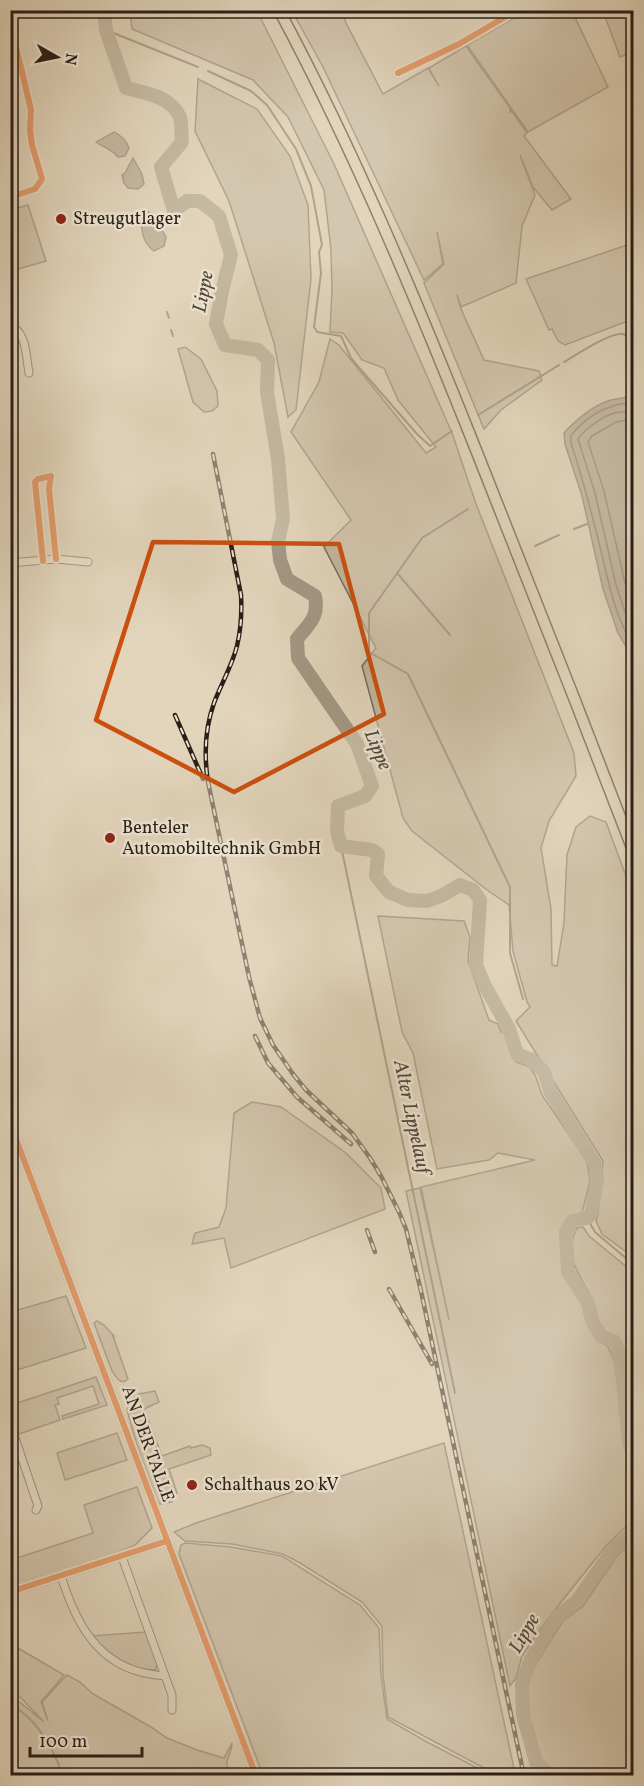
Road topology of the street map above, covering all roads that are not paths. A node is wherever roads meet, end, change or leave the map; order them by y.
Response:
1 (279, 10) edge
2 (517, 10) edge
3 (10, 21) edge
4 (398, 73) dead end
5 (10, 197) edge
6 (10, 326) edge
7 (29, 373) dead end
8 (56, 559) junction
9 (43, 561) junction
10 (88, 562) dead end
11 (10, 563) edge
12 (633, 853) edge
13 (10, 1123) edge
14 (10, 1423) edge
15 (36, 1510) dead end
16 (167, 1541) junction
17 (122, 1557) junction
18 (62, 1576) junction
19 (10, 1593) edge
20 (165, 1676) junction
21 (172, 1710) dead end
22 (256, 1776) edge

1 - 12 highway
2 - 4 street
3 - 5 street
6 - 7 street
8 - 9 street
8 - 9 street
8 - 10 street
9 - 11 street
13 - 16 street, AN DER TALLE
14 - 15 street
16 - 17 street
16 - 22 street, AN DER TALLE
17 - 18 street
17 - 20 street
18 - 19 street
18 - 20 street
20 - 21 street

